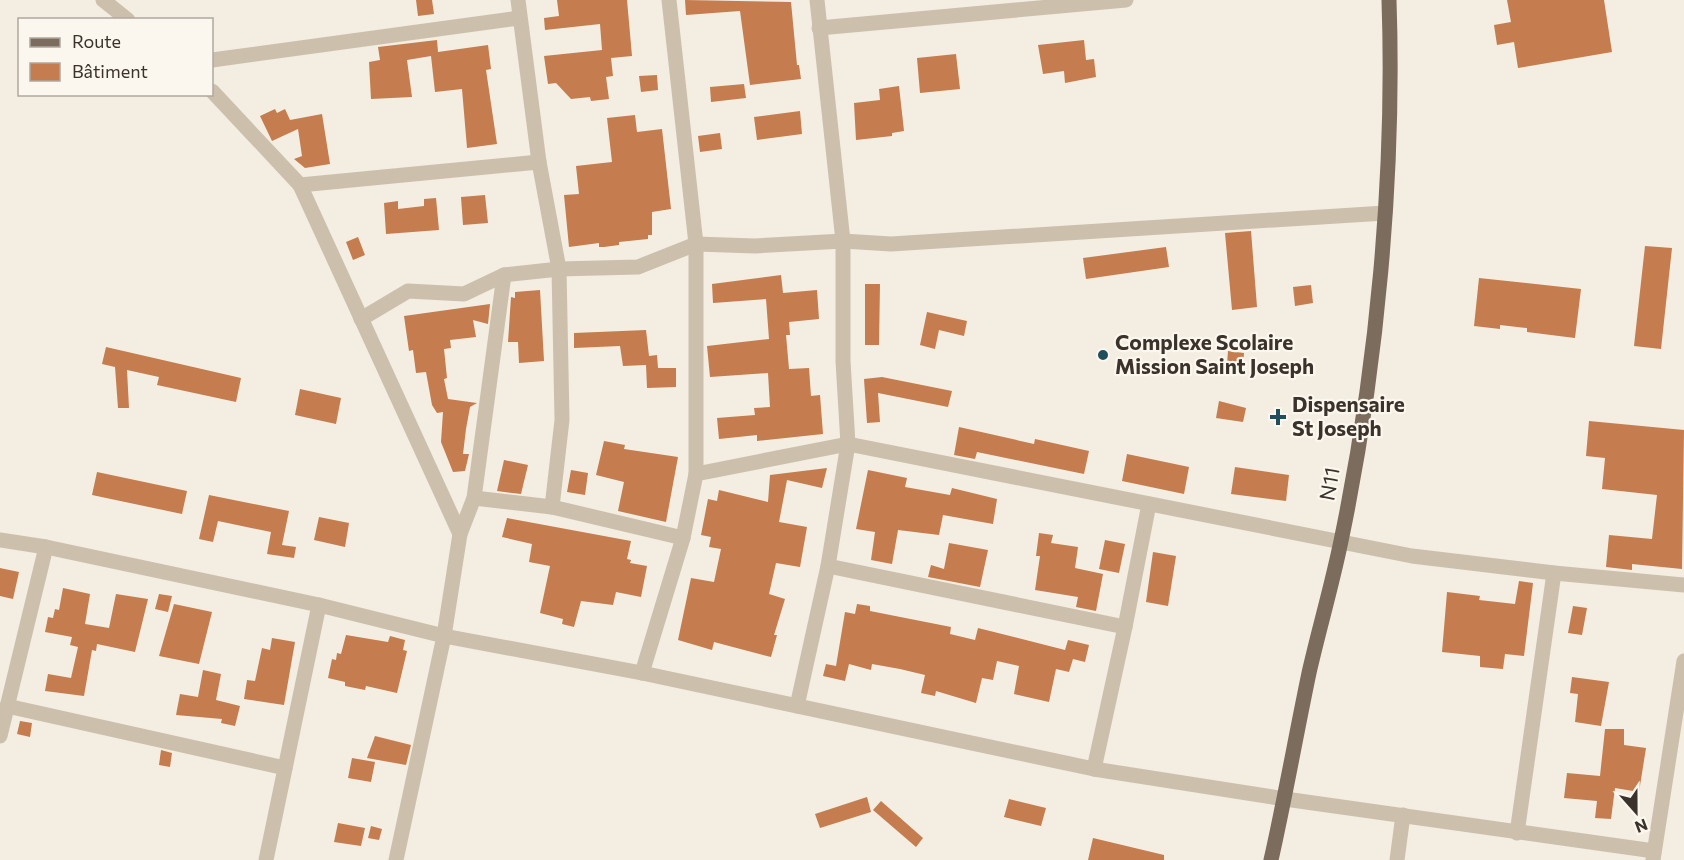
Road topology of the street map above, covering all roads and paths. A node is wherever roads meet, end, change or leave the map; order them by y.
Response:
1 (103, 0) edge
2 (518, 0) edge
3 (669, 0) edge
4 (817, 0) edge
5 (1126, 0) edge
6 (1389, 0) edge
7 (126, 18) edge
8 (519, 18) junction
9 (819, 28) junction
10 (213, 60) edge
11 (213, 92) edge
12 (539, 162) junction
13 (300, 185) junction
14 (1385, 213) junction
15 (843, 242) junction
16 (696, 244) junction
17 (560, 269) junction
18 (504, 275) junction
19 (361, 319) junction
20 (848, 444) junction
21 (696, 474) junction
22 (474, 498) junction
23 (1149, 504) junction
24 (552, 507) junction
25 (460, 534) junction
26 (683, 538) junction
27 (0, 540) edge
28 (1341, 540) junction
29 (46, 547) junction
30 (828, 566) junction
31 (1554, 573) junction
32 (1684, 585) edge
33 (319, 605) junction
34 (1125, 627) junction
35 (444, 636) junction
36 (1684, 661) edge
37 (642, 673) junction
38 (7, 706) junction
39 (797, 706) junction
40 (0, 736) edge
41 (285, 768) junction
42 (1094, 769) junction
43 (1285, 800) junction
44 (1403, 815) junction
45 (1517, 833) junction
46 (1653, 856) edge
47 (266, 860) edge
48 (396, 860) edge
49 (1271, 860) edge
50 (1396, 860) edge

1 - 7 street
2 - 8 street
3 - 16 street
4 - 9 street
5 - 9 street
6 - 14 main road, N11
8 - 10 street
8 - 12 street
9 - 15 street
11 - 13 street
12 - 13 street
12 - 17 street
13 - 19 street
14 - 15 street
14 - 28 main road, N11
15 - 16 street
15 - 20 street
16 - 17 street
16 - 21 street
17 - 18 street
17 - 24 street
18 - 19 street
18 - 22 street
19 - 25 street
20 - 21 street
20 - 23 street
20 - 30 street
21 - 26 street
22 - 24 street
22 - 25 street
23 - 28 street
23 - 34 street
24 - 26 street
25 - 35 street
26 - 37 street
27 - 29 street
28 - 31 street
28 - 43 main road, N11
29 - 33 street
29 - 38 street
30 - 34 street
30 - 39 street
31 - 32 street
31 - 45 street
33 - 35 street
33 - 41 street
34 - 42 street
35 - 37 street
35 - 48 street
36 - 46 street
37 - 39 street
38 - 40 street
38 - 41 street
39 - 42 street
41 - 47 street
42 - 43 street
43 - 44 street
43 - 49 main road, N11
44 - 45 street
44 - 50 street
45 - 46 street

